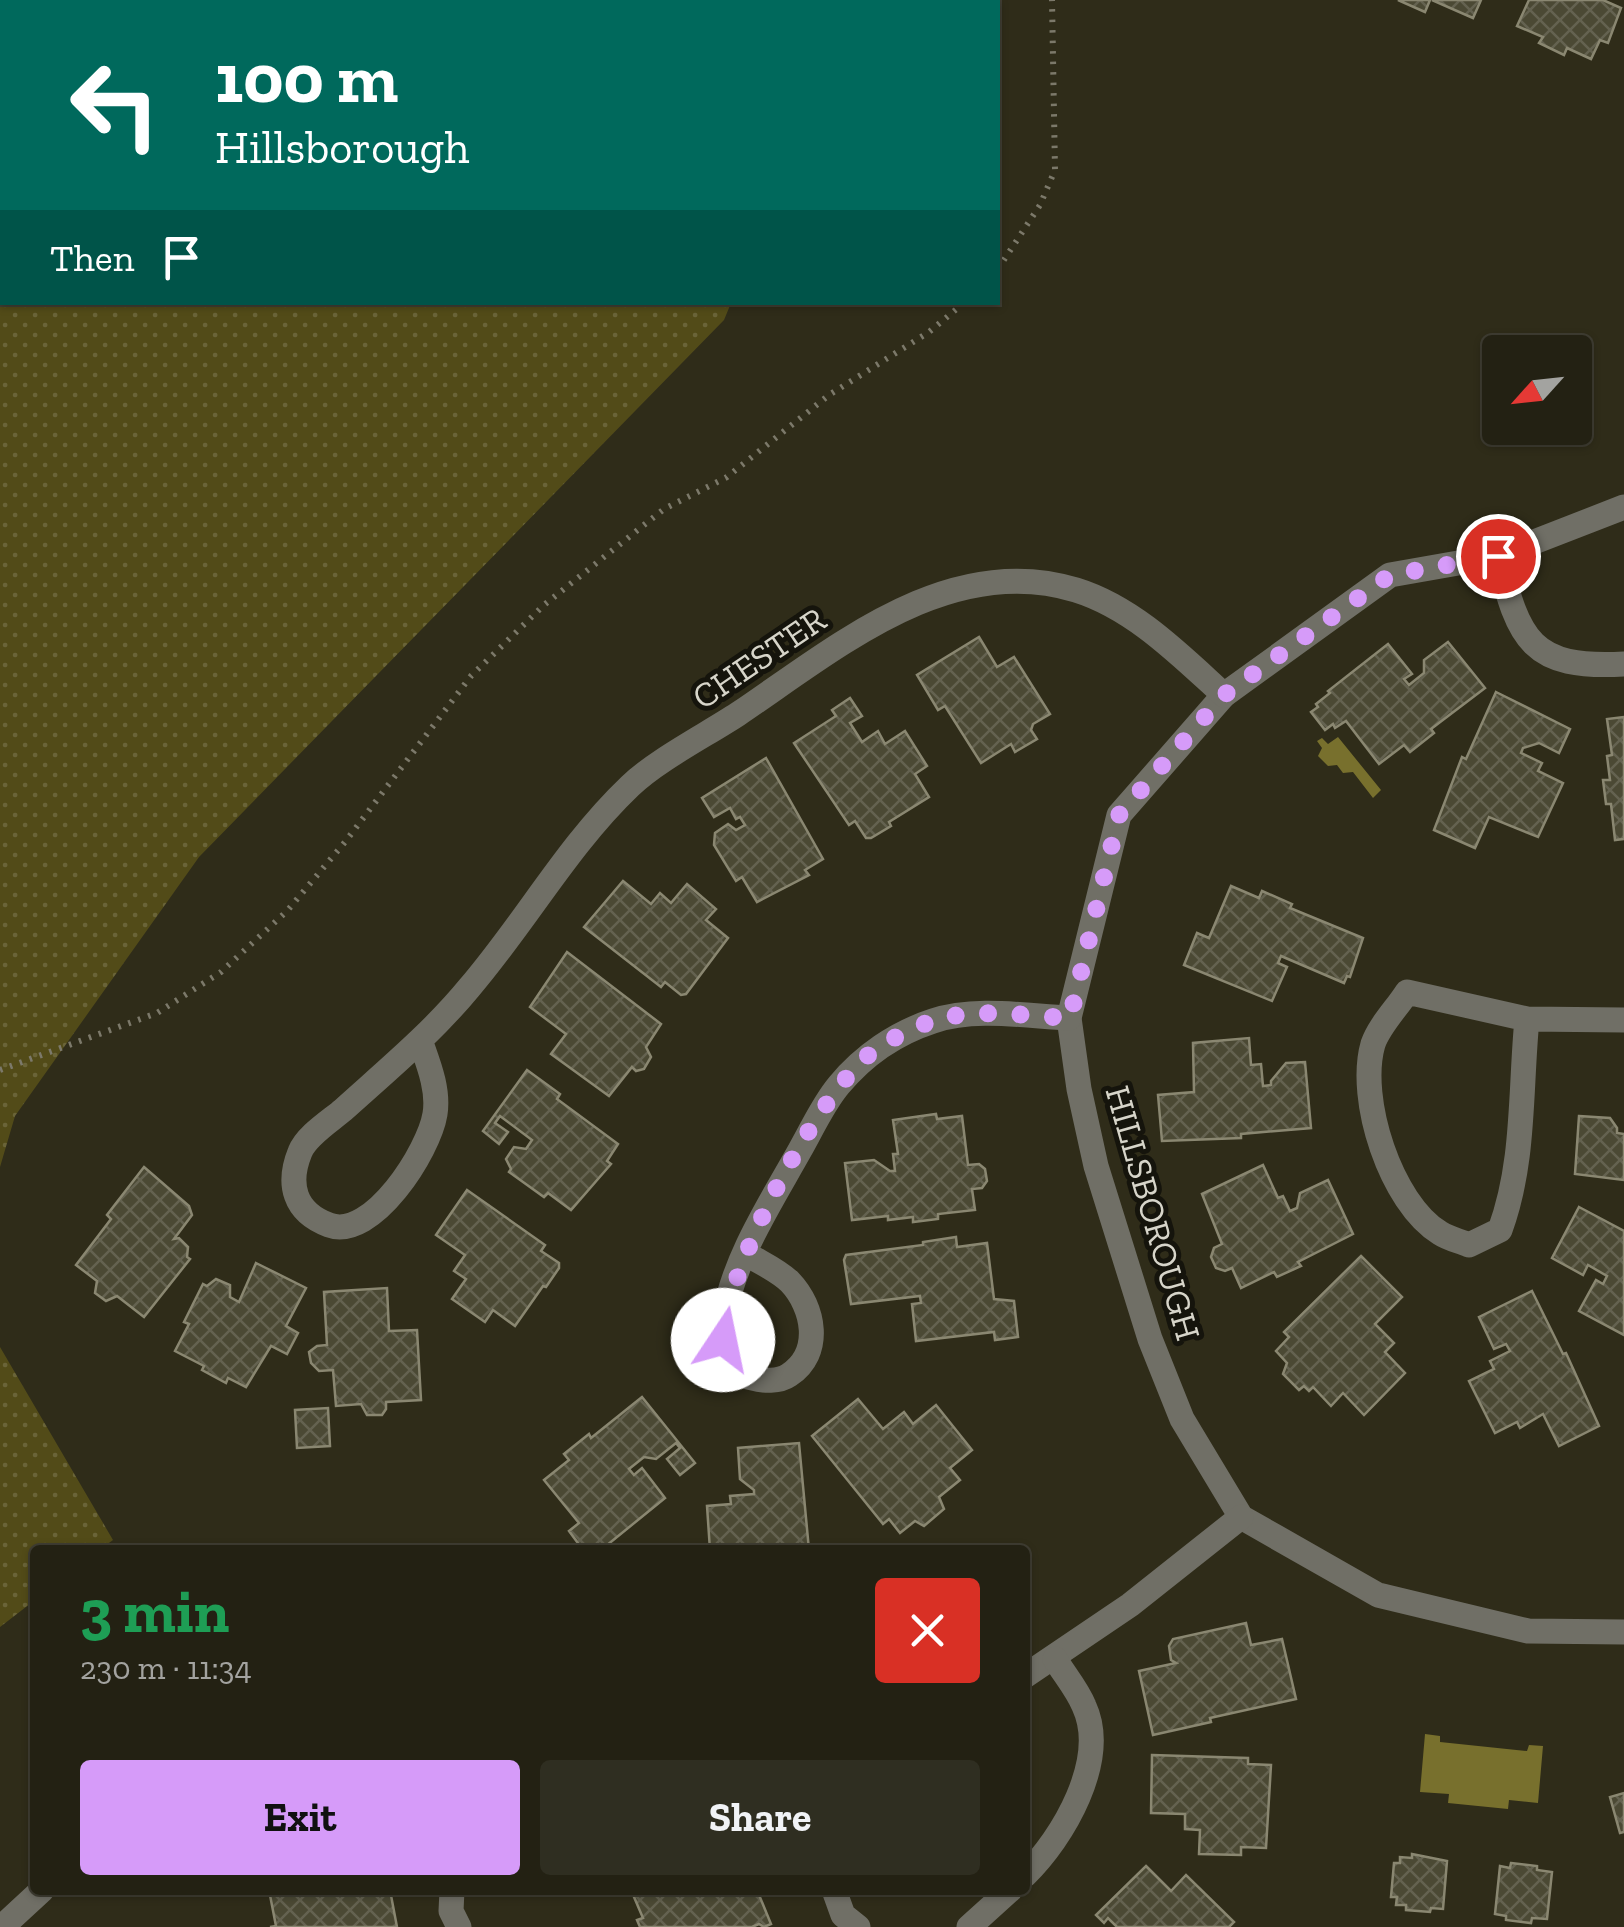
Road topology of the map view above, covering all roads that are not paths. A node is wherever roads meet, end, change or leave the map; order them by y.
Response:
1 (1624, 506) edge
2 (1498, 556) junction
3 (1624, 664) edge
4 (1224, 695) junction
5 (1070, 1018) junction
6 (1527, 1018) junction
7 (1624, 1020) edge
8 (420, 1040) junction
9 (745, 1253) junction
10 (1241, 1517) junction
11 (1624, 1632) edge
12 (1055, 1659) junction
13 (1030, 1673) edge
14 (1030, 1870) edge
15 (37, 1895) edge
16 (452, 1895) edge
17 (836, 1895) edge
18 (1004, 1895) edge
19 (2, 1927) edge
20 (459, 1927) edge
21 (858, 1927) edge
22 (969, 1927) edge

1 - 2 street, HILLSBOROUGH
2 - 3 street
2 - 4 street, HILLSBOROUGH
4 - 5 street, HILLSBOROUGH
4 - 8 street, CHESTER
5 - 9 street
5 - 10 street, HILLSBOROUGH
6 - 6 street
6 - 7 street
8 - 8 street, CHESTER
9 - 9 street
10 - 11 street, HILLSBOROUGH
10 - 12 street
12 - 13 street
12 - 14 street
15 - 19 street
16 - 20 street
17 - 21 street
18 - 22 street

